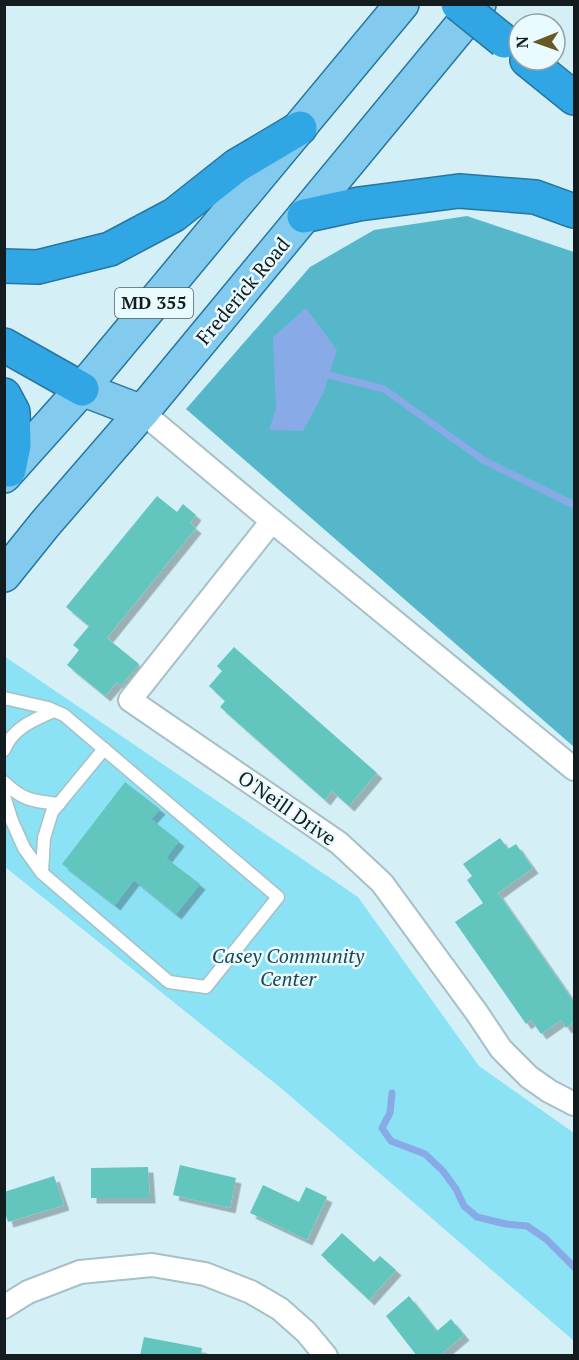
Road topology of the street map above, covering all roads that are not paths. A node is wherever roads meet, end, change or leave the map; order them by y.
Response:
1 (402, 4) edge
2 (458, 4) edge
3 (479, 4) edge
4 (507, 44) edge
5 (542, 72) edge
6 (574, 98) edge
7 (300, 128) junction
8 (574, 211) edge
9 (304, 216) junction
10 (4, 266) edge
11 (4, 345) edge
12 (82, 389) junction
13 (4, 395) edge
14 (142, 412) junction
15 (7, 473) edge
16 (272, 521) junction
17 (4, 575) edge
18 (4, 698) edge
19 (54, 711) junction
20 (104, 749) junction
21 (4, 750) edge
22 (574, 769) edge
23 (4, 782) edge
24 (4, 796) edge
25 (59, 804) junction
26 (42, 873) junction
27 (574, 1104) edge
28 (4, 1307) edge
29 (326, 1356) edge

1 - 7 main road, MD 355
2 - 4 highway, bridge
3 - 9 main road, Frederick Road / MD 355
5 - 6 highway
7 - 10 highway
7 - 12 main road, MD 355
8 - 9 highway
9 - 14 main road, Frederick Road / MD 355
11 - 12 highway
12 - 14 main road
12 - 15 main road, MD 355
13 - 15 highway
14 - 16 street
14 - 17 main road, Frederick Road / MD 355
16 - 22 street
16 - 27 street, O'Neill Drive
18 - 19 lane
19 - 20 lane
19 - 21 lane
20 - 25 lane
20 - 26 lane
23 - 25 lane
24 - 26 lane
25 - 26 lane
28 - 29 street

